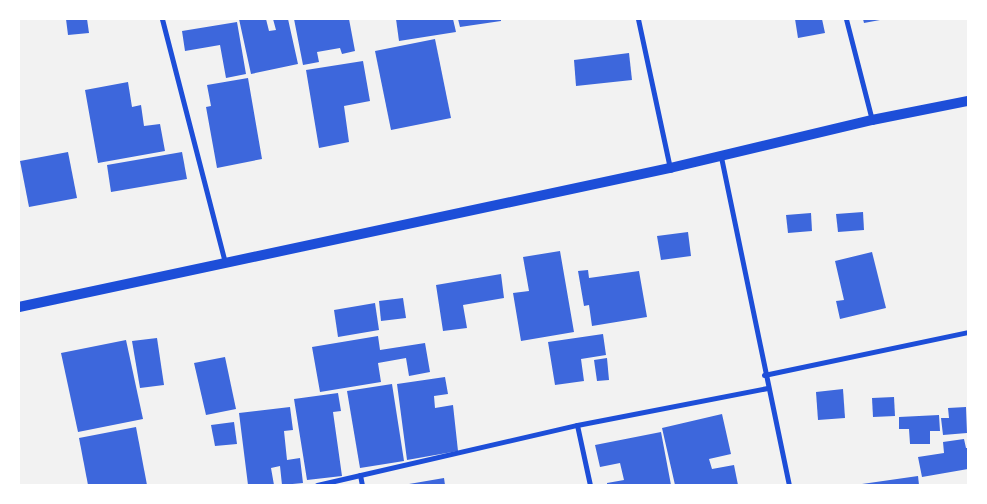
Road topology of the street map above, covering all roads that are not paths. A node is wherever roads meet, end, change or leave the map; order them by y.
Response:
1 (162, 19) edge
2 (638, 19) edge
3 (846, 19) edge
4 (968, 101) edge
5 (872, 120) junction
6 (721, 157) junction
7 (670, 168) junction
8 (225, 264) junction
9 (19, 307) edge
10 (968, 334) edge
11 (764, 375) junction
12 (767, 388) junction
13 (577, 425) junction
14 (360, 475) junction
15 (317, 485) edge
16 (362, 485) edge
17 (590, 485) edge
18 (789, 485) edge

1 - 8 street
2 - 7 street
3 - 5 street
4 - 5 main road
5 - 6 main road
6 - 7 main road
6 - 11 street
7 - 8 main road
8 - 9 main road
10 - 11 street
11 - 12 street
12 - 13 street
12 - 18 street
13 - 14 street
13 - 17 street
14 - 15 street
14 - 16 street

